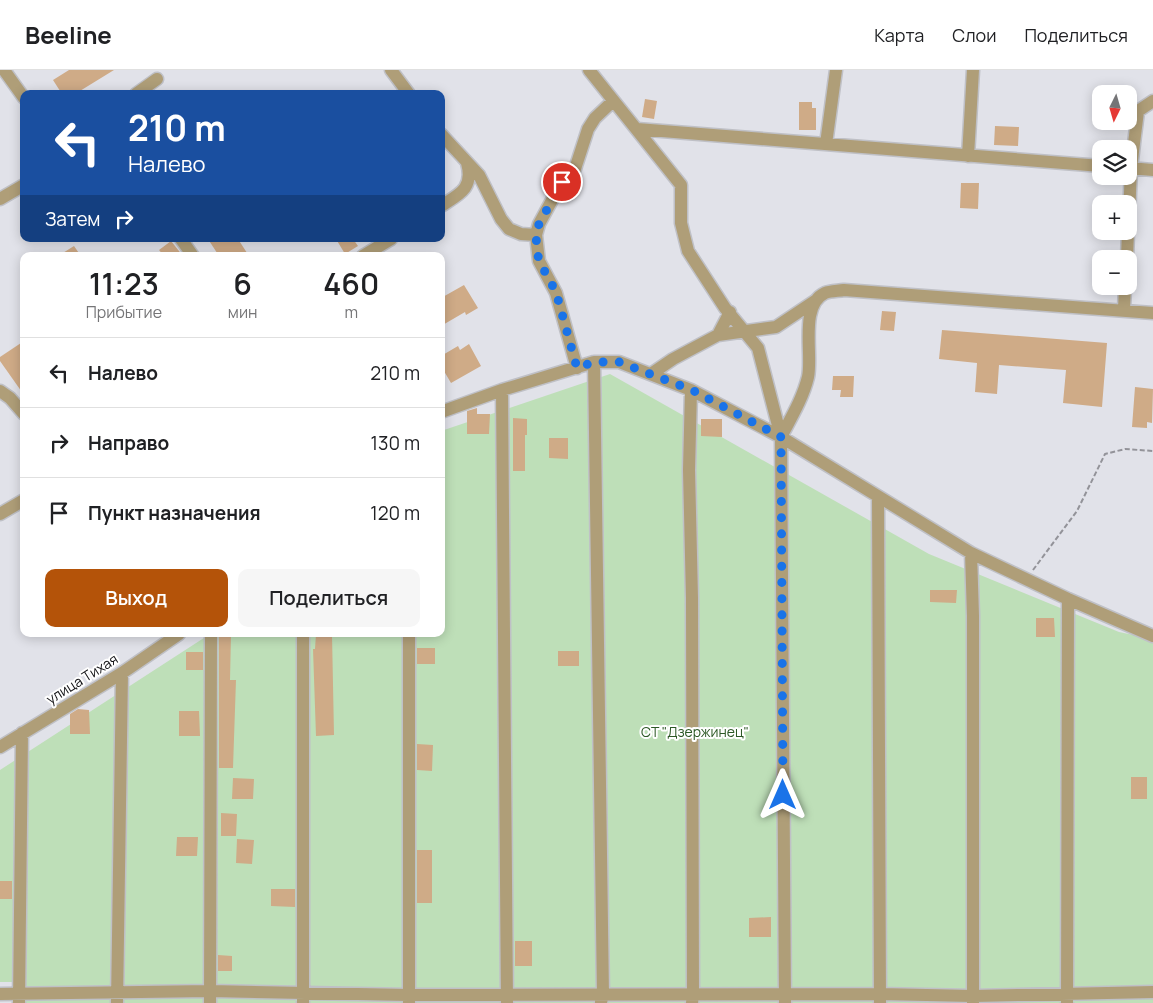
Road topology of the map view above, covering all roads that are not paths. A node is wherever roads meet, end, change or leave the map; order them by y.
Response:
1 (4, 70) edge
2 (391, 70) edge
3 (590, 70) edge
4 (836, 70) edge
5 (973, 70) edge
6 (157, 79) dead end
7 (142, 90) edge
8 (406, 90) edge
9 (20, 92) edge
10 (613, 101) junction
11 (1153, 101) edge
12 (637, 129) junction
13 (445, 138) edge
14 (1134, 140) edge
15 (826, 144) junction
16 (968, 156) junction
17 (467, 163) junction
18 (1092, 165) edge
19 (1137, 169) edge
20 (1153, 170) edge
21 (20, 187) edge
22 (0, 199) edge
23 (445, 203) edge
24 (536, 235) junction
25 (386, 242) edge
26 (370, 252) edge
27 (1125, 295) edge
28 (815, 301) junction
29 (1124, 310) junction
30 (730, 312) junction
31 (1153, 312) edge
32 (746, 332) junction
33 (718, 335) junction
34 (594, 362) junction
35 (577, 368) junction
36 (651, 374) junction
37 (502, 390) junction
38 (692, 390) junction
39 (0, 391) edge
40 (20, 409) edge
41 (445, 411) edge
42 (781, 437) junction
43 (878, 497) junction
44 (20, 502) edge
45 (0, 514) edge
46 (971, 553) junction
47 (1068, 599) junction
48 (1153, 636) edge
49 (175, 637) edge
50 (211, 637) edge
51 (303, 637) edge
52 (409, 637) edge
53 (122, 673) junction
54 (22, 733) junction
55 (0, 747) edge
56 (1153, 992) edge
57 (0, 994) edge
58 (210, 997) edge
59 (19, 998) edge
60 (117, 998) edge
61 (303, 998) edge
62 (880, 998) edge
63 (1067, 998) edge
64 (409, 999) edge
65 (507, 999) edge
66 (602, 999) edge
67 (692, 999) edge
68 (785, 999) edge
69 (973, 1000) edge

1 - 9 street
2 - 8 street
3 - 10 street
4 - 15 street
5 - 16 street
6 - 7 street
10 - 12 street
10 - 24 street
11 - 14 street
12 - 15 street
12 - 30 street
13 - 17 street
15 - 16 street
16 - 18 street
17 - 23 street
17 - 24 street
19 - 20 street
21 - 22 street
24 - 35 street
25 - 26 street
27 - 29 street
28 - 29 street
28 - 32 street
28 - 42 street
29 - 31 street
30 - 32 street
30 - 33 street
32 - 33 street
32 - 42 street
33 - 36 street
34 - 35 street
34 - 36 street
34 - 66 street
35 - 37 street
36 - 38 street
37 - 41 street
37 - 65 street
38 - 42 street
38 - 67 street
39 - 40 street
42 - 43 street
42 - 68 street
43 - 46 street
43 - 62 street
44 - 45 street
46 - 47 street
46 - 69 street
47 - 48 street
47 - 63 street
49 - 53 street, улица Тихая
50 - 58 street
51 - 61 street
52 - 64 street
53 - 54 street, улица Тихая
53 - 60 street
54 - 55 street, улица Тихая
54 - 59 street
56 - 63 street
57 - 59 street
58 - 60 street
58 - 61 street
59 - 60 street
61 - 64 street
62 - 68 street
62 - 69 street
63 - 69 street
64 - 65 street
65 - 66 street
66 - 67 street
67 - 68 street

